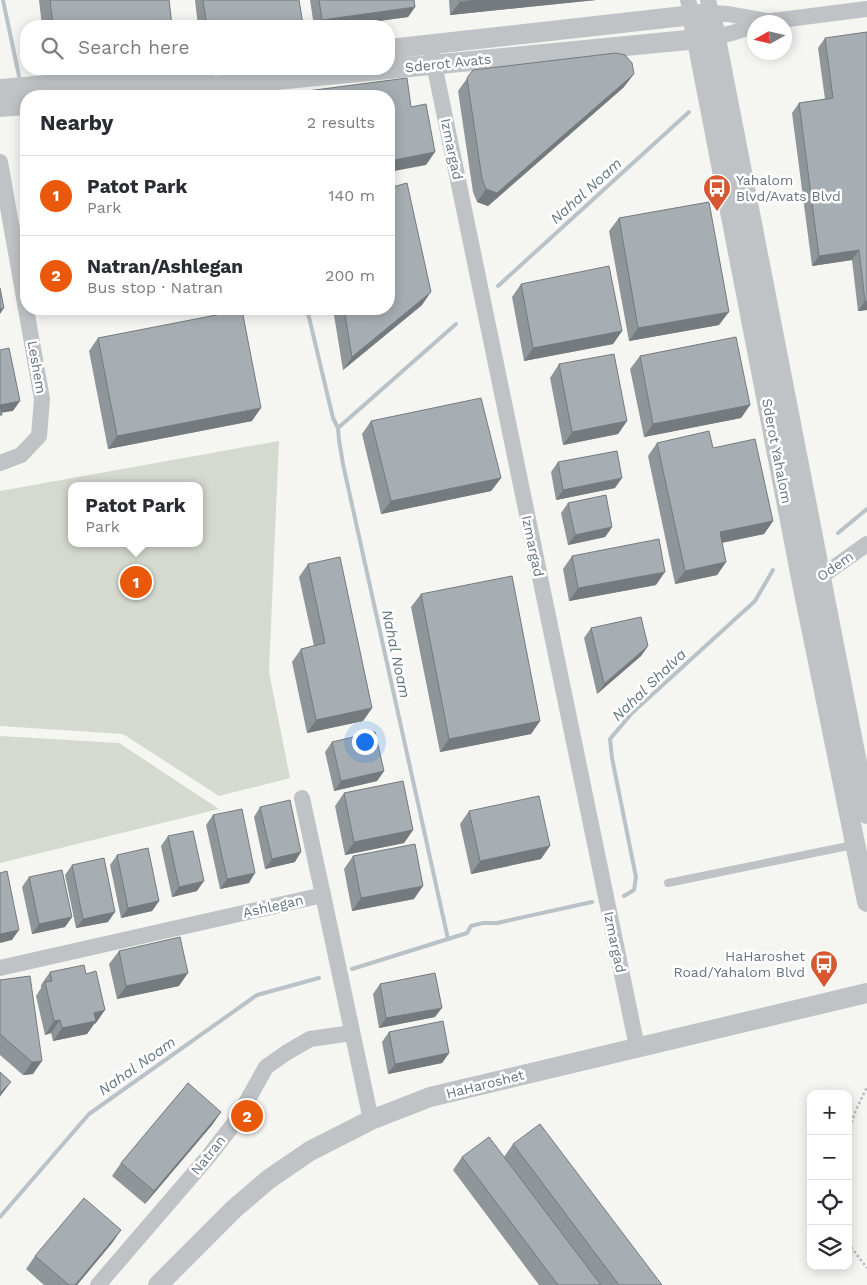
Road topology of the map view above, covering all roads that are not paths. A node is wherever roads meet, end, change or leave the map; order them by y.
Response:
1 (700, 7) edge
2 (867, 9) edge
3 (747, 19) edge
4 (792, 19) edge
5 (747, 28) edge
6 (705, 38) junction
7 (430, 44) junction
8 (395, 48) edge
9 (434, 65) junction
10 (395, 69) edge
11 (152, 75) edge
12 (330, 75) edge
13 (0, 89) edge
14 (174, 90) edge
15 (20, 105) edge
16 (0, 107) edge
17 (0, 162) edge
18 (20, 275) edge
19 (27, 315) edge
20 (0, 463) edge
21 (867, 544) edge
22 (812, 582) junction
23 (302, 798) dead end
24 (867, 814) edge
25 (855, 845) junction
26 (668, 883) dead end
27 (323, 895) junction
28 (867, 902) edge
29 (0, 968) edge
30 (867, 993) edge
31 (352, 1033) junction
32 (637, 1047) junction
33 (371, 1120) junction
34 (98, 1285) edge
35 (158, 1285) edge

1 - 3 street, Sderot Avats
1 - 6 street, Sderot Yahalom
1 - 7 street, Sderot Avats
2 - 4 street, Sderot Avats
5 - 6 street, Sderot Avats
6 - 9 street, Sderot Avats
6 - 22 street, Sderot Yahalom
7 - 8 street, Sderot Avats
7 - 9 street, Izmargad
9 - 10 street, Sderot Avats
9 - 32 street, Izmargad
11 - 13 street
12 - 14 street, Sderot Avats
15 - 16 street
17 - 18 street, Leshem
19 - 20 street, Leshem
21 - 22 street, Odem
22 - 24 street, Sderot Yahalom
22 - 25 street, Sderot Yahalom
23 - 27 street
25 - 26 lane
25 - 28 street, Sderot Yahalom
27 - 29 street, Ashlegan
27 - 31 street, Ashlegan
30 - 32 street, HaHaroshet
31 - 33 street, Ashlegan
31 - 34 street, Natran
32 - 33 street, HaHaroshet
33 - 35 street, HaHaroshet

